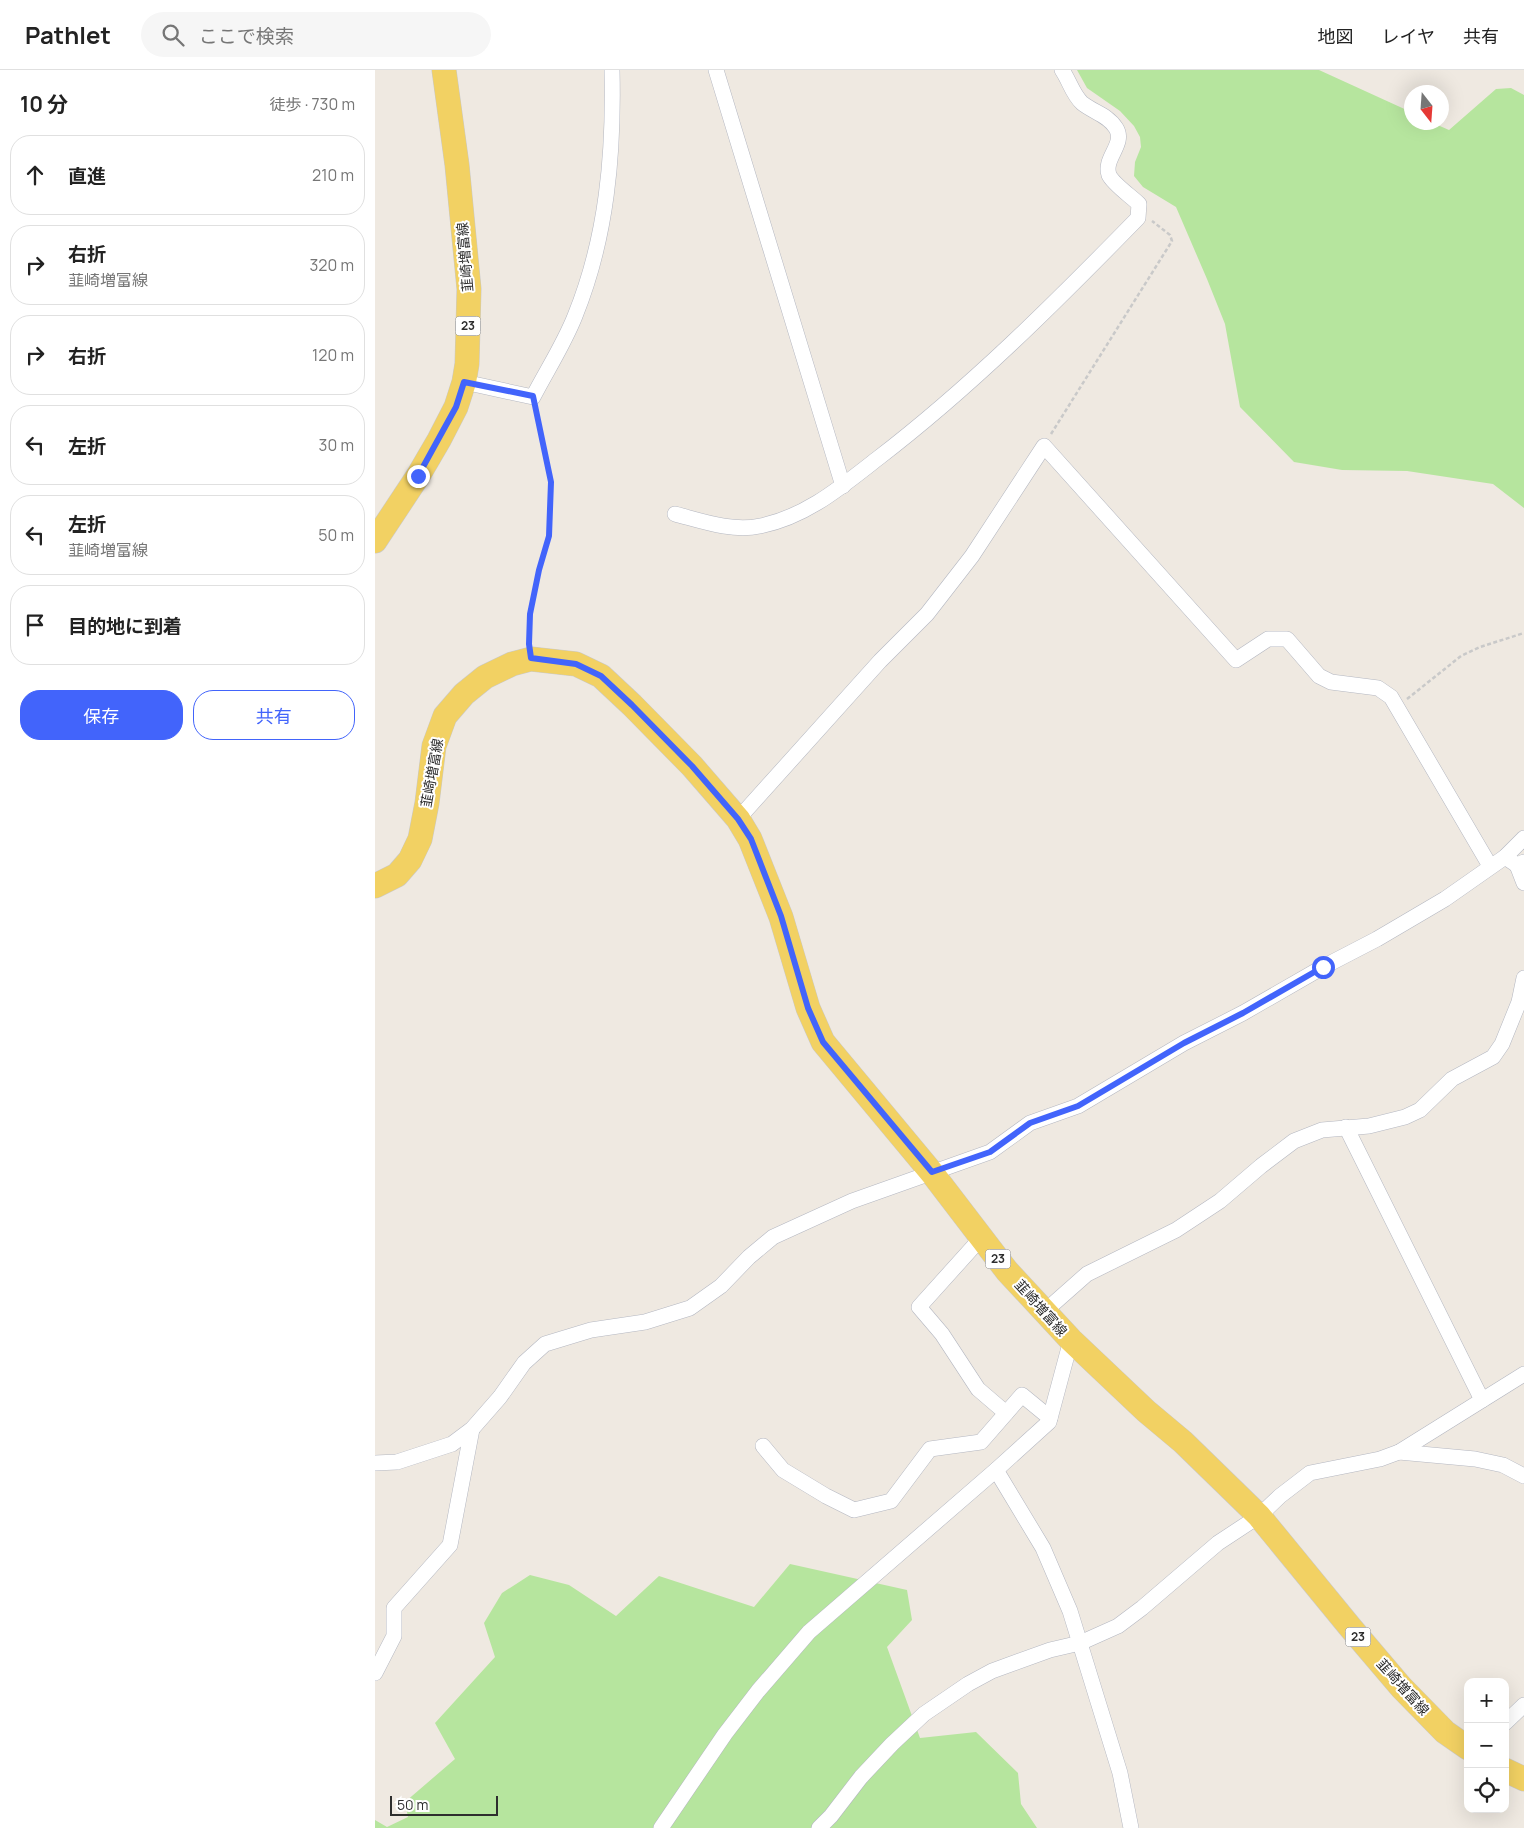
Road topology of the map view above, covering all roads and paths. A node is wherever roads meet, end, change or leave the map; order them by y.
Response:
1 (444, 70) edge
2 (612, 70) edge
3 (715, 70) edge
4 (1062, 70) edge
5 (1139, 212) junction
6 (464, 382) junction
7 (533, 396) junction
8 (1044, 446) junction
9 (843, 486) junction
10 (675, 514) dead end
11 (375, 541) edge
12 (1524, 633) edge
13 (531, 658) junction
14 (1397, 707) junction
15 (738, 819) junction
16 (1524, 838) edge
17 (1515, 861) edge
18 (1490, 866) junction
19 (1524, 883) edge
20 (375, 886) edge
21 (1524, 978) edge
22 (1346, 1127) junction
23 (932, 1172) junction
24 (982, 1237) junction
25 (1044, 1312) junction
26 (1071, 1340) junction
27 (1524, 1374) edge
28 (1482, 1400) junction
29 (1006, 1413) junction
30 (1050, 1418) junction
31 (473, 1430) junction
32 (763, 1446) dead end
33 (1399, 1452) junction
34 (375, 1463) edge
35 (996, 1470) junction
36 (1524, 1476) edge
37 (1259, 1516) junction
38 (1080, 1643) junction
39 (375, 1673) edge
40 (1524, 1705) edge
41 (1509, 1719) edge
42 (1464, 1745) edge
43 (1509, 1772) edge
44 (1524, 1779) edge
45 (661, 1828) edge
46 (819, 1828) edge
47 (1131, 1828) edge

1 - 6 main road, 韮崎増富線 / 23
2 - 7 street
3 - 9 street
4 - 5 street
5 - 8 path
5 - 9 street
6 - 7 street
6 - 11 main road, 韮崎増富線 / 23
7 - 13 path
8 - 14 street
8 - 15 street
9 - 10 street
12 - 14 path
13 - 15 main road, 韮崎増富線 / 23
13 - 20 main road, 韮崎増富線 / 23
14 - 18 street
15 - 23 main road, 韮崎増富線 / 23
16 - 17 street
17 - 18 street
17 - 19 street
18 - 23 street
21 - 22 street
22 - 25 street
22 - 28 street
23 - 24 main road, 韮崎増富線 / 23
23 - 31 street
24 - 25 main road, 韮崎増富線 / 23
24 - 29 street
25 - 26 main road, 韮崎増富線 / 23
26 - 30 street
26 - 37 main road, 韮崎増富線 / 23
27 - 28 street
28 - 33 street
29 - 30 street
29 - 32 street
30 - 35 street
31 - 34 street
31 - 39 street
33 - 36 street
33 - 37 street
35 - 38 street
35 - 45 street
37 - 38 street
37 - 42 main road, 韮崎増富線 / 23
38 - 46 street
38 - 47 street
40 - 41 street
43 - 44 main road

